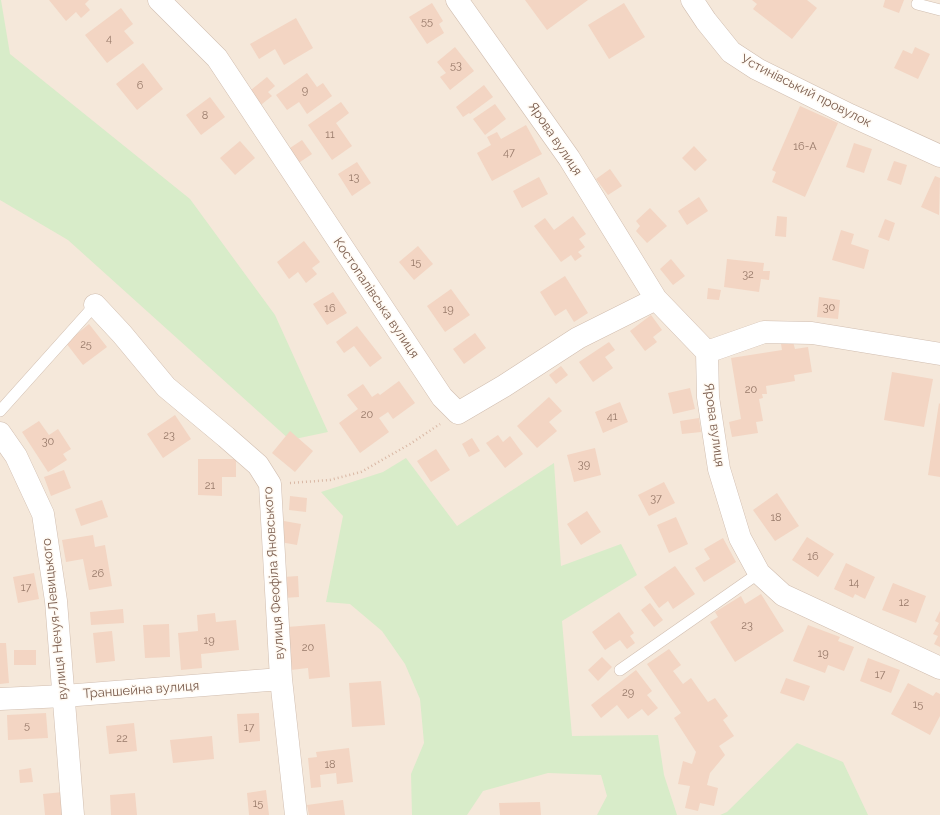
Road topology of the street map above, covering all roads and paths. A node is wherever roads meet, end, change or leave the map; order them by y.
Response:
1 (159, 0) edge
2 (457, 0) edge
3 (692, 0) edge
4 (917, 4) dead end
5 (940, 10) edge
6 (940, 156) edge
7 (656, 299) junction
8 (95, 305) joint
9 (707, 352) junction
10 (940, 354) edge
11 (0, 411) edge
12 (0, 433) edge
13 (426, 434) dead end
14 (293, 483) dead end
15 (759, 573) junction
16 (940, 668) edge
17 (620, 670) dead end
18 (281, 679) junction
19 (64, 696) junction
20 (0, 698) edge
21 (73, 815) edge
22 (296, 815) edge

1 - 7 street, Костопалівська вулиця
2 - 7 street, Ярова вулиця
3 - 6 street, Устинівський провулок
4 - 5 lane
7 - 9 street, Ярова вулиця
8 - 11 lane
8 - 18 street, вулиця Феофіла Яновського
9 - 10 street
9 - 15 street, Ярова вулиця
12 - 19 street, вулиця Нечуя-Левицького
13 - 14 path
15 - 16 street, Ярова вулиця
15 - 17 lane
18 - 19 street, Траншейна вулиця
18 - 22 street, вулиця Феофіла Яновського
19 - 20 street, Траншейна вулиця
19 - 21 street, вулиця Нечуя-Левицького

